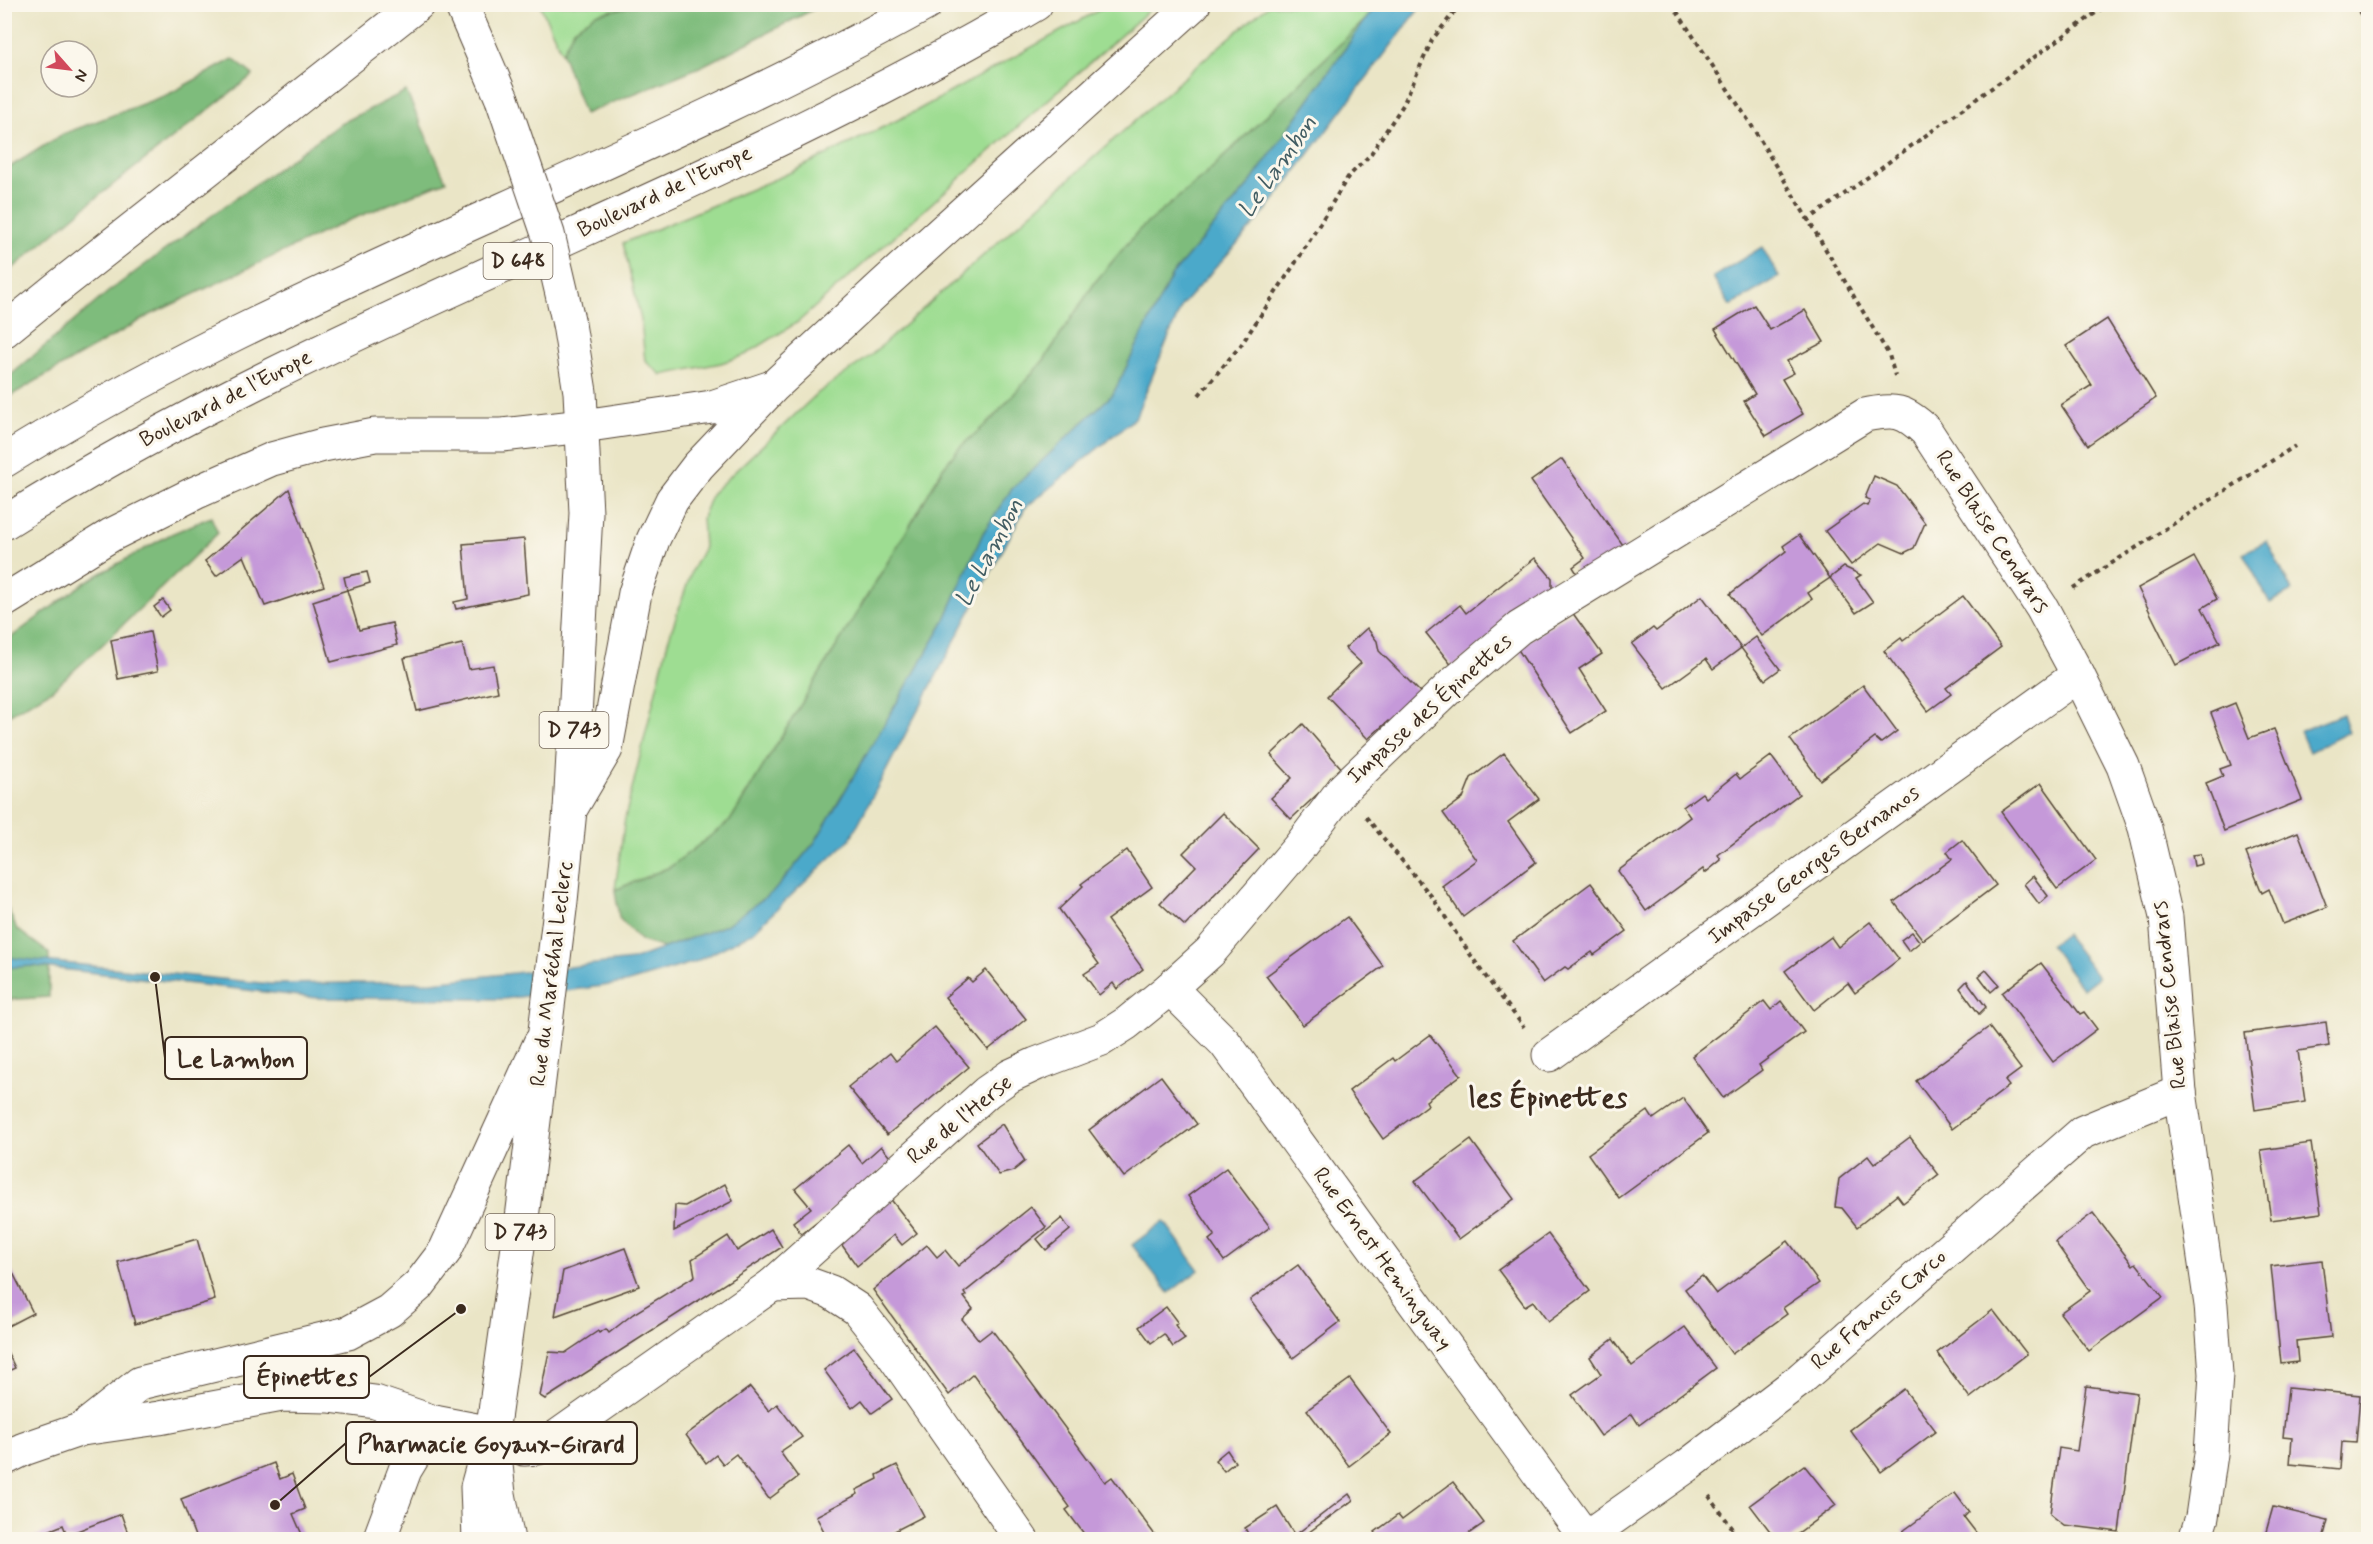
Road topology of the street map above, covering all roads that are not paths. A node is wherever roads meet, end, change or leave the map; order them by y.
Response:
1 (418, 4) edge
2 (461, 4) edge
3 (926, 4) edge
4 (1036, 4) edge
5 (1194, 4) edge
6 (4, 331) edge
7 (773, 387) junction
8 (1901, 411) joint
9 (583, 426) junction
10 (4, 461) edge
11 (4, 523) edge
12 (4, 601) edge
13 (2078, 675) junction
14 (570, 810) junction
15 (1170, 988) junction
16 (546, 1031) junction
17 (1549, 1055) road end
18 (2180, 1092) junction
19 (772, 1285) junction
20 (434, 1422) junction
21 (81, 1429) junction
22 (492, 1433) junction
23 (4, 1459) edge
24 (1583, 1538) edge
25 (379, 1539) edge
26 (479, 1539) edge
27 (508, 1539) edge
28 (1022, 1539) edge
29 (2195, 1539) edge

1 - 6 main road
2 - 9 main road, Rue du Maréchal Leclerc, bridge
3 - 10 main road, D 648
4 - 11 main road, Boulevard de l'Europe / D 648
5 - 7 main road
7 - 9 main road
7 - 14 main road
8 - 13 main road, Rue Blaise Cendrars
8 - 15 main road, Impasse des Épinettes
9 - 12 main road
9 - 14 main road, Rue du Maréchal Leclerc / D 743
13 - 17 main road, Impasse Georges Bernanos
13 - 18 main road, Rue Blaise Cendrars
14 - 16 main road, Rue du Maréchal Leclerc / D 743
15 - 19 main road, Rue de l'Herse
15 - 24 main road, Rue Ernest Hemingway
16 - 21 main road
16 - 22 main road, Rue du Maréchal Leclerc / D 743
18 - 24 main road, Rue Francis Carco
18 - 29 main road, Rue Blaise Cendrars
19 - 22 main road, Rue de l'Herse
19 - 28 main road
20 - 21 main road, Rue de l'Herse
20 - 22 main road, Rue de l'Herse
20 - 25 main road
21 - 23 main road
22 - 26 main road, Rue du Maréchal Leclerc / D 743
22 - 27 main road, Rue du Maréchal Leclerc / D 743

